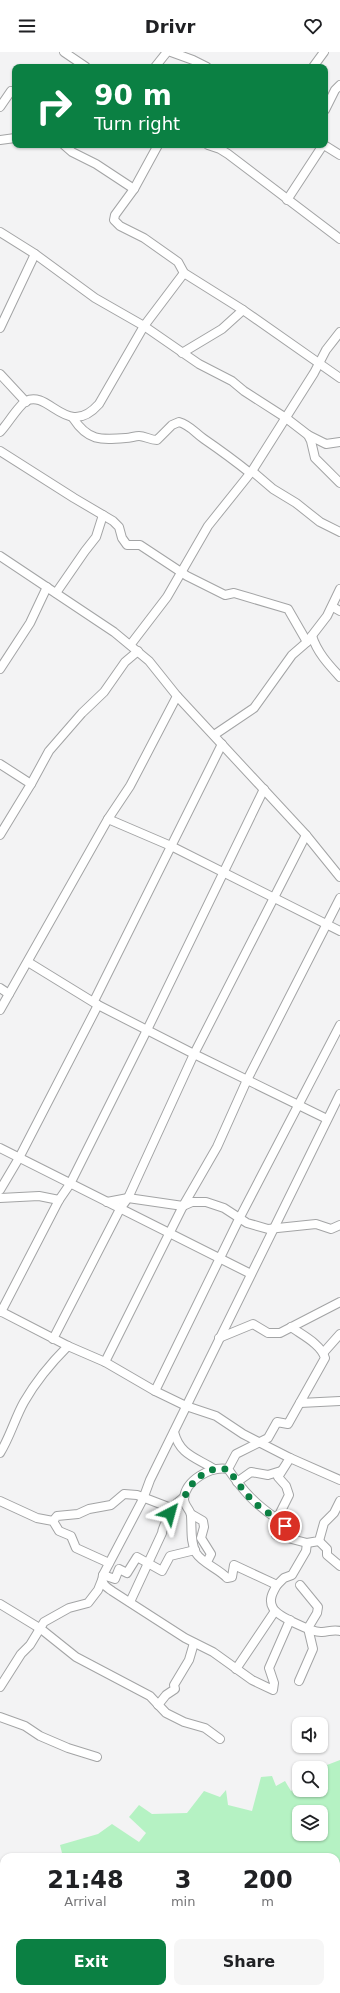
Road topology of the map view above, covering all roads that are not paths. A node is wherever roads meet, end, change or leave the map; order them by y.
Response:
1 (64, 52) edge
2 (167, 52) edge
3 (171, 52) edge
4 (324, 52) edge
5 (82, 64) edge
6 (157, 64) edge
7 (201, 64) edge
8 (315, 64) edge
9 (340, 85) edge
10 (11, 91) dead end
11 (328, 101) edge
12 (0, 107) edge
13 (12, 138) edge
14 (0, 140) edge
15 (67, 148) edge
16 (156, 148) edge
17 (217, 148) edge
18 (322, 148) edge
19 (328, 148) edge
20 (340, 155) edge
21 (134, 189) junction
22 (287, 200) junction
23 (0, 232) edge
24 (340, 239) edge
25 (35, 254) junction
26 (184, 273) junction
27 (243, 310) junction
28 (144, 326) junction
29 (0, 328) edge
30 (340, 332) edge
31 (182, 353) junction
32 (319, 363) junction
33 (0, 374) edge
34 (340, 378) edge
35 (26, 402) junction
36 (73, 418) junction
37 (286, 418) junction
38 (0, 432) edge
39 (308, 435) junction
40 (340, 442) edge
41 (0, 451) edge
42 (251, 472) junction
43 (340, 483) edge
44 (103, 515) junction
45 (340, 532) edge
46 (0, 556) edge
47 (182, 571) junction
48 (47, 587) junction
49 (340, 589) edge
50 (56, 593) junction
51 (336, 609) edge
52 (310, 639) junction
53 (131, 644) junction
54 (138, 651) junction
55 (0, 669) edge
56 (340, 677) edge
57 (177, 696) junction
58 (214, 735) junction
59 (222, 744) junction
60 (0, 764) edge
61 (31, 784) junction
62 (264, 789) junction
63 (108, 819) junction
64 (1, 831) edge
65 (306, 835) junction
66 (171, 846) junction
67 (223, 873) junction
68 (340, 877) edge
69 (274, 898) junction
70 (340, 898) edge
71 (325, 924) junction
72 (340, 931) edge
73 (28, 962) junction
74 (0, 988) edge
75 (9, 994) junction
76 (96, 1003) junction
77 (0, 1010) edge
78 (340, 1025) edge
79 (147, 1030) junction
80 (194, 1054) junction
81 (247, 1080) junction
82 (340, 1094) edge
83 (299, 1105) junction
84 (327, 1119) junction
85 (0, 1148) edge
86 (19, 1158) junction
87 (70, 1184) junction
88 (0, 1190) edge
89 (0, 1198) edge
90 (128, 1198) junction
91 (59, 1200) junction
92 (106, 1202) junction
93 (183, 1206) junction
94 (120, 1209) junction
95 (239, 1219) junction
96 (340, 1225) edge
97 (275, 1228) junction
98 (169, 1234) junction
99 (220, 1260) junction
100 (252, 1274) junction
101 (340, 1302) edge
102 (1, 1311) edge
103 (291, 1328) junction
104 (340, 1334) edge
105 (219, 1338) junction
106 (53, 1339) junction
107 (68, 1346) junction
108 (324, 1352) junction
109 (105, 1362) junction
110 (155, 1391) junction
111 (340, 1401) edge
112 (300, 1402) junction
113 (186, 1406) junction
114 (174, 1432) junction
115 (258, 1442) junction
116 (0, 1453) edge
117 (290, 1458) junction
118 (214, 1469) junction
119 (228, 1469) junction
120 (281, 1471) junction
121 (340, 1480) edge
122 (237, 1482) junction
123 (184, 1497) junction
124 (143, 1499) junction
125 (0, 1501) edge
126 (340, 1501) edge
127 (171, 1508) junction
128 (191, 1514) junction
129 (278, 1518) junction
130 (53, 1521) junction
131 (276, 1535) dead end
132 (288, 1538) junction
133 (319, 1541) junction
134 (307, 1543) junction
135 (195, 1550) junction
136 (208, 1562) junction
137 (109, 1563) junction
138 (148, 1563) junction
139 (340, 1566) edge
140 (102, 1578) junction
141 (300, 1584) dead end
142 (277, 1585) junction
143 (130, 1602) junction
144 (0, 1604) edge
145 (275, 1611) junction
146 (290, 1620) junction
147 (308, 1628) junction
148 (41, 1629) junction
149 (340, 1631) edge
150 (194, 1643) junction
151 (236, 1669) junction
152 (299, 1682) dead end
153 (1, 1684) edge
154 (158, 1705) junction
155 (0, 1717) edge
156 (220, 1739) dead end
157 (97, 1757) dead end

1 - 5 street
2 - 6 street
3 - 7 street
4 - 8 street
9 - 11 street
10 - 12 street
13 - 14 street
15 - 21 street
16 - 21 street
17 - 22 street
18 - 22 street
19 - 20 street
21 - 26 street
22 - 24 street
23 - 25 street
25 - 28 street
25 - 29 street
26 - 27 street
26 - 28 street
27 - 31 street
27 - 32 street
28 - 31 street
28 - 36 street
30 - 32 street
31 - 37 street
32 - 34 street
32 - 37 street
33 - 35 street
35 - 36 street
35 - 38 street
36 - 42 street
37 - 39 street
37 - 42 street
39 - 40 street
39 - 43 street
41 - 44 street
42 - 45 street
42 - 47 street
44 - 47 street
44 - 50 street
46 - 48 street
47 - 52 street
47 - 53 street
48 - 50 street
48 - 55 street
49 - 51 street
50 - 53 street
51 - 52 street
52 - 56 street
52 - 58 street
53 - 54 street
54 - 57 street
54 - 61 street
57 - 58 street
57 - 63 street
58 - 59 street
59 - 62 street
59 - 66 street
60 - 61 street
61 - 64 street
62 - 65 street
62 - 67 street
63 - 66 street
63 - 73 street
65 - 68 street
65 - 69 street
66 - 67 street
66 - 76 street
67 - 69 street
67 - 79 street
69 - 71 street
69 - 80 street
70 - 71 street
71 - 72 street
71 - 81 street
73 - 75 street
73 - 76 street
74 - 75 street
75 - 77 street
76 - 79 street
76 - 86 street
78 - 83 street
79 - 80 street
79 - 87 street
80 - 81 street
80 - 90 street
81 - 83 street
81 - 93 street
82 - 84 street
83 - 84 street
83 - 95 street
84 - 97 street
85 - 86 street
86 - 87 street
86 - 88 street
87 - 91 street
87 - 92 street
89 - 91 street
90 - 92 street
90 - 93 street
90 - 94 street
91 - 102 street
92 - 94 street
93 - 95 street
93 - 98 street
94 - 98 street
94 - 106 street
95 - 97 street
95 - 99 street
96 - 97 street
97 - 100 street
98 - 99 street
98 - 109 street
99 - 100 street
99 - 110 street
100 - 105 street
101 - 103 street
102 - 106 street
103 - 105 street
103 - 108 street
104 - 108 street
105 - 113 street
106 - 107 street
107 - 109 street
107 - 116 street
108 - 112 street
109 - 110 street
110 - 113 street
111 - 112 street
112 - 115 street
113 - 114 street
113 - 115 street
114 - 118 street
114 - 124 street
115 - 117 street
115 - 119 street
117 - 120 street
117 - 121 street
118 - 119 street
118 - 123 street
119 - 122 street
120 - 122 street
120 - 129 street
122 - 129 street
123 - 127 street
123 - 128 street
124 - 127 street
124 - 130 street
124 - 137 street
125 - 130 street
126 - 133 street
127 - 138 street
128 - 135 street
128 - 136 street
129 - 132 street
130 - 137 street
131 - 132 street
132 - 134 street
133 - 134 street
133 - 139 street
134 - 142 street
135 - 136 street
135 - 138 street
136 - 142 street
137 - 140 street
138 - 140 street
138 - 143 street
140 - 143 street
140 - 148 street
141 - 147 street
142 - 145 street
143 - 150 street
144 - 148 street
145 - 146 street
145 - 151 street
146 - 147 street
146 - 151 street
147 - 149 street
147 - 152 street
148 - 153 street
148 - 154 street
150 - 151 street
150 - 154 street
154 - 156 street
155 - 157 street

